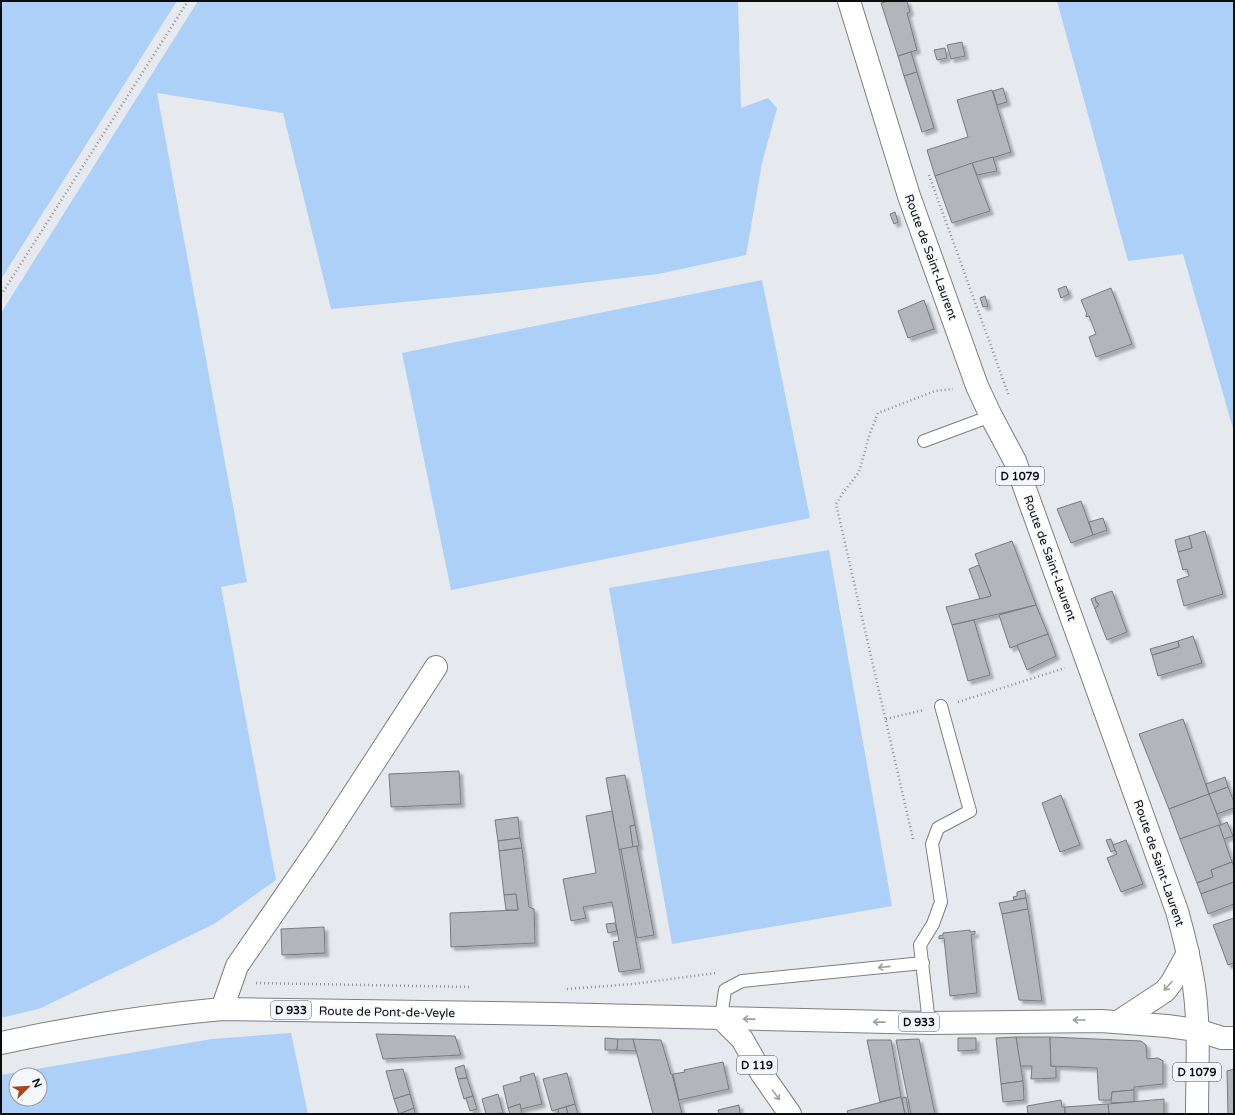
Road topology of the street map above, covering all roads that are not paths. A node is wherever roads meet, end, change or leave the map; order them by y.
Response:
1 (849, 1) edge
2 (991, 416) junction
3 (924, 441) dead end
4 (436, 667) dead end
5 (942, 706) road end
6 (1188, 953) junction
7 (923, 963) junction
8 (222, 1010) junction
9 (721, 1018) junction
10 (1118, 1022) junction
11 (929, 1023) junction
12 (1197, 1030) junction
13 (1234, 1038) edge
14 (1, 1043) edge
15 (790, 1114) edge
16 (1197, 1114) edge

1 - 2 main road, Route de Saint-Laurent / D 1079
2 - 3 lane
2 - 6 main road, Route de Saint-Laurent / D 1079
4 - 8 main road
5 - 7 lane
6 -> 10 main road
6 - 12 main road, Route de Saint-Laurent / D 1079
7 -> 9 lane
7 - 11 lane
8 - 9 main road, Route de Pont-de-Veyle / D 933
8 - 14 main road, Route de Pont-de-Veyle / D 933
11 -> 9 main road, D 933
9 -> 15 main road, D 119
10 -> 11 main road, D 933
10 - 12 main road, D 933
12 - 13 main road, D 933
12 - 16 main road, D 1079

